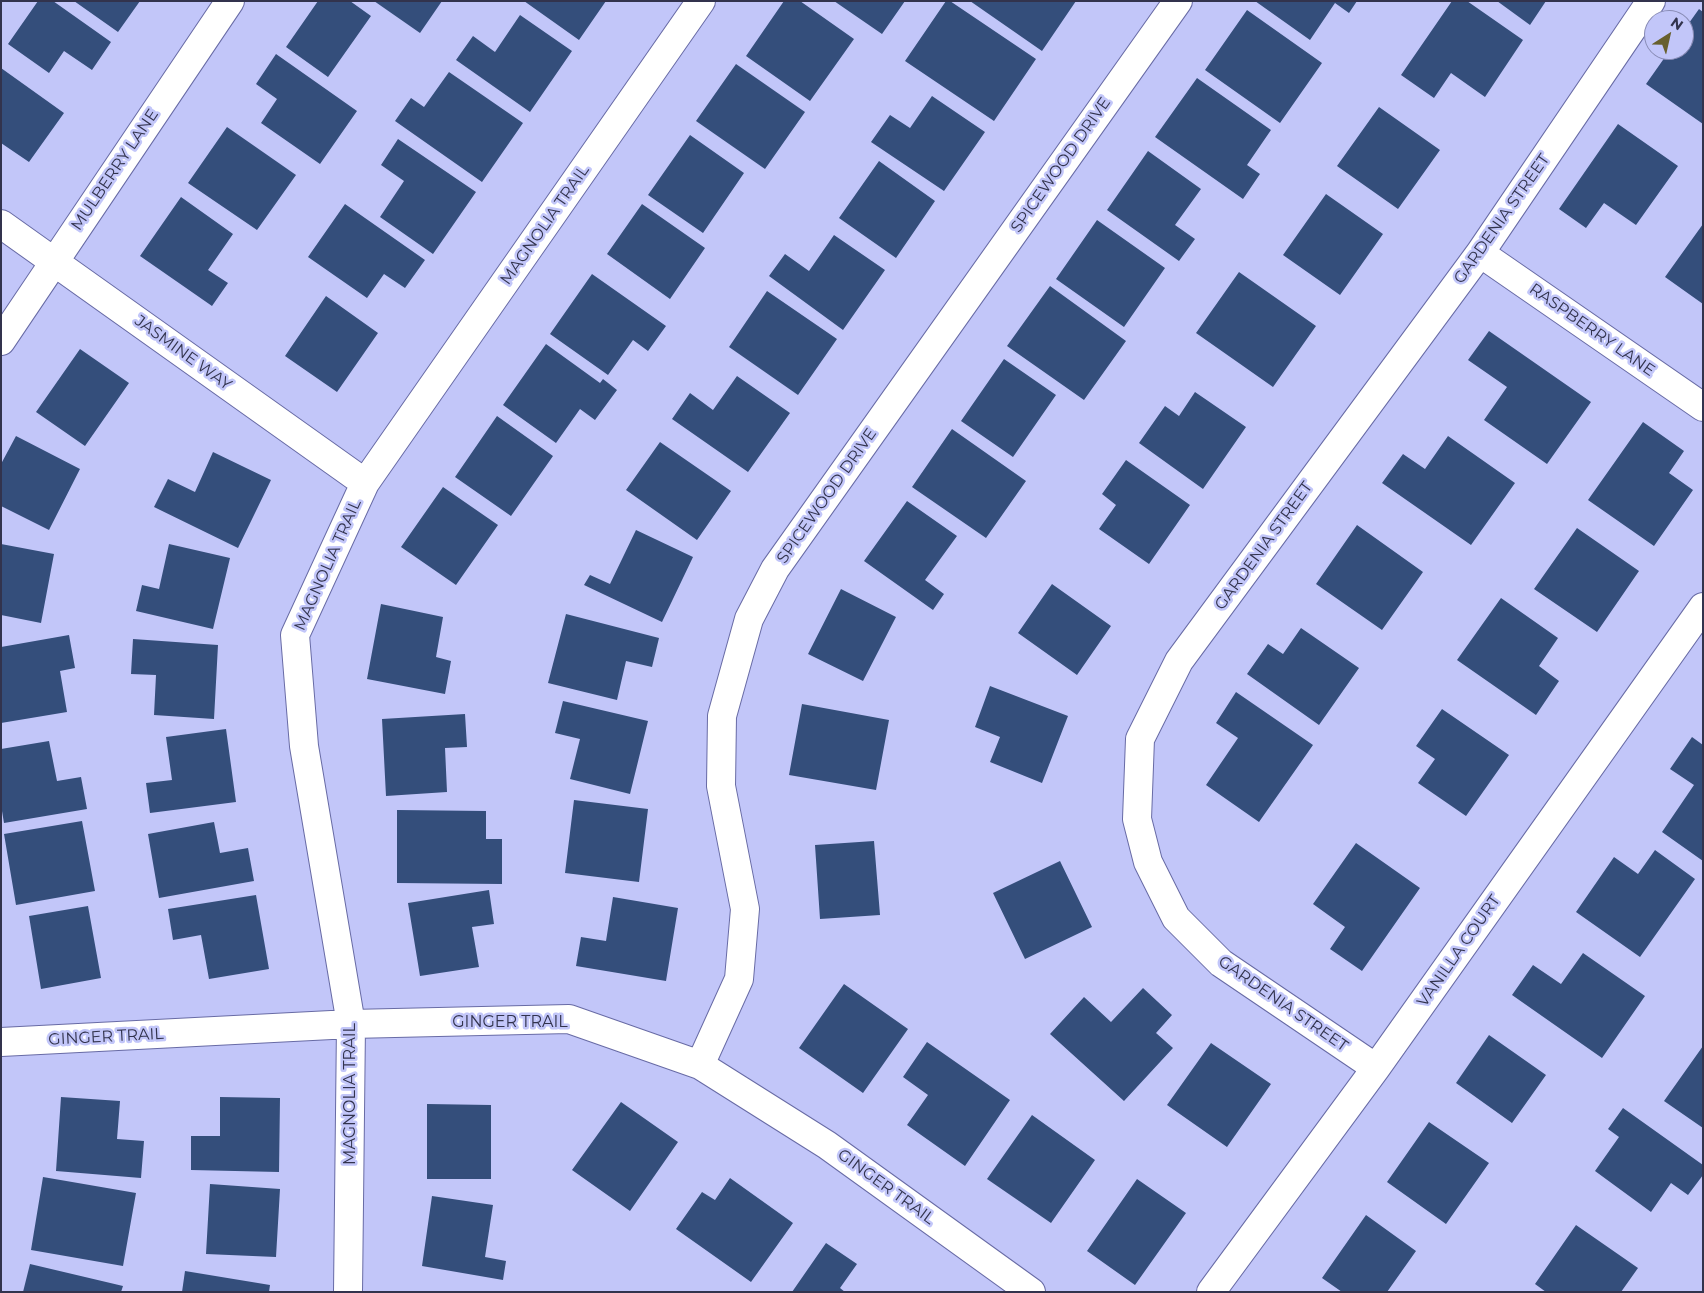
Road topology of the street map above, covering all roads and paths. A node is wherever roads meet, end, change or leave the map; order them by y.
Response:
1 (230, 1) edge
2 (701, 1) edge
3 (1178, 1) edge
4 (1651, 1) edge
5 (1, 224) edge
6 (1480, 253) junction
7 (53, 260) junction
8 (1, 341) edge
9 (1703, 407) edge
10 (365, 483) junction
11 (1703, 607) edge
12 (352, 1024) junction
13 (1, 1042) edge
14 (700, 1065) junction
15 (1376, 1068) junction
16 (348, 1292) edge
17 (1031, 1292) edge
18 (1211, 1292) edge

1 - 7 street, MULBERRY LANE
2 - 10 street, MAGNOLIA TRAIL
3 - 14 street, SPICEWOOD DRIVE
4 - 6 street, GARDENIA STREET
5 - 7 street, JASMINE WAY
6 - 9 street, RASPBERRY LANE
6 - 15 street, GARDENIA STREET
7 - 8 street, MULBERRY LANE
7 - 10 street, JASMINE WAY
10 - 12 street, MAGNOLIA TRAIL
11 - 15 street, VANILLA COURT
12 - 13 street, GINGER TRAIL
12 - 14 street, GINGER TRAIL
12 - 16 street, MAGNOLIA TRAIL
14 - 17 street, GINGER TRAIL
15 - 18 street, VANILLA COURT

